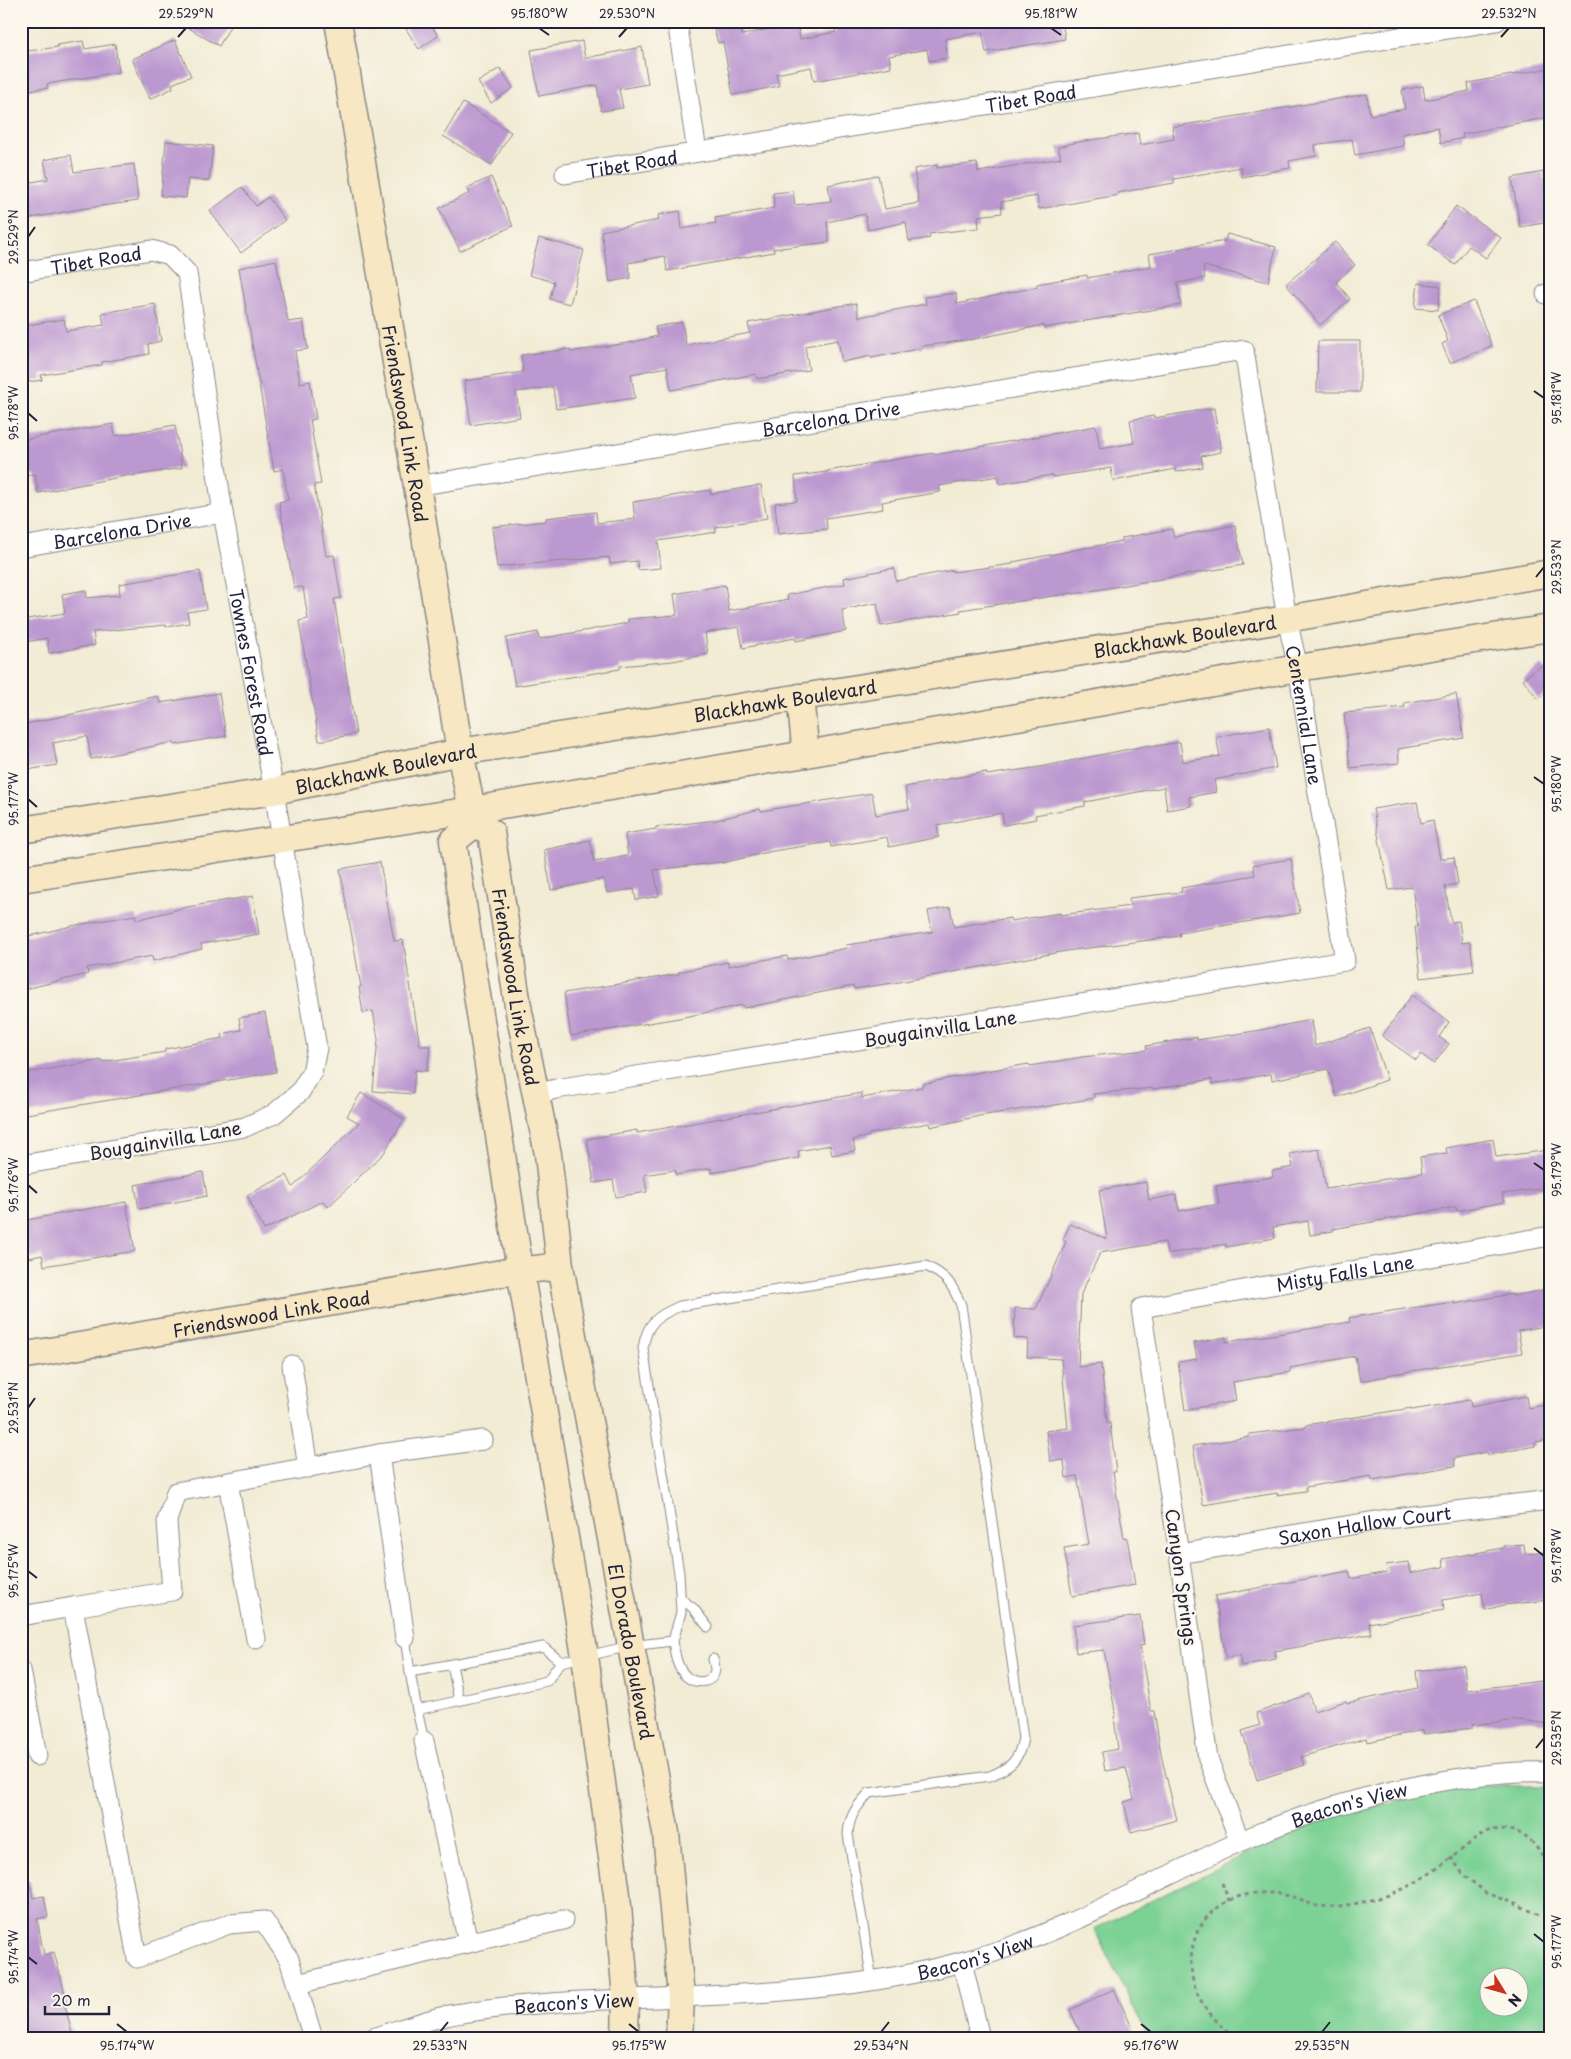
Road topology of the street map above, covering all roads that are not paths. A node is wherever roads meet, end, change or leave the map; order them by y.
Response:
1 (338, 21) edge
2 (677, 21) edge
3 (1498, 21) edge
4 (697, 152) junction
5 (565, 174) dead end
6 (170, 255) joint
7 (21, 272) edge
8 (1244, 350) joint
9 (417, 486) junction
10 (223, 513) junction
11 (21, 547) edge
12 (1550, 573) edge
13 (1287, 619) junction
14 (1550, 628) edge
15 (1298, 668) junction
16 (800, 697) junction
17 (460, 752) junction
18 (806, 754) junction
19 (274, 790) junction
20 (474, 817) junction
21 (21, 830) edge
22 (283, 838) junction
23 (21, 879) edge
24 (1345, 961) joint
25 (300, 1092) joint
26 (536, 1094) junction
27 (21, 1165) edge
28 (1550, 1236) edge
29 (560, 1266) junction
30 (520, 1270) junction
31 (1141, 1308) joint
32 (21, 1356) edge
33 (292, 1365) dead end
34 (483, 1440) dead end
35 (379, 1454) junction
36 (308, 1468) junction
37 (228, 1482) junction
38 (1550, 1500) edge
39 (1179, 1554) junction
40 (680, 1598) junction
41 (73, 1607) junction
42 (21, 1616) edge
43 (708, 1627) dead end
44 (405, 1638) joint
45 (256, 1639) dead end
46 (672, 1641) junction
47 (630, 1646) junction
48 (713, 1658) dead end
49 (573, 1659) junction
50 (452, 1664) junction
51 (21, 1670) edge
52 (410, 1672) junction
53 (459, 1700) junction
54 (417, 1710) junction
55 (424, 1741) joint
56 (37, 1756) dead end
57 (1550, 1772) edge
58 (1240, 1842) junction
59 (563, 1920) dead end
60 (468, 1943) junction
61 (962, 1962) junction
62 (873, 1982) junction
63 (297, 1984) junction
64 (681, 1997) junction
65 (626, 1998) junction
66 (313, 2038) edge
67 (373, 2038) edge
68 (625, 2038) edge
69 (679, 2038) edge
70 (980, 2038) edge

1 - 9 main road, Friendswood Link Road
2 - 4 street
3 - 4 street, Tibet Road
4 - 5 street, Tibet Road
6 - 7 street, Tibet Road
6 - 10 street, Townes Forest Road
8 - 9 street, Barcelona Drive
8 - 13 street, Centennial Lane
9 - 17 main road, Friendswood Link Road
10 - 11 street, Barcelona Drive
10 - 19 street, Townes Forest Road
12 - 13 main road, Blackhawk Boulevard
13 - 15 street, Centennial Lane
13 - 16 main road, Blackhawk Boulevard
14 - 15 main road
15 - 18 main road
15 - 24 street, Centennial Lane
16 - 17 main road, Blackhawk Boulevard
16 - 18 main road
17 - 19 main road, Blackhawk Boulevard
17 - 20 main road, Friendswood Link Road
18 - 20 main road
19 - 21 main road, Blackhawk Boulevard
19 - 22 street, Townes Forest Road
20 - 22 main road
20 - 26 main road, Friendswood Link Road
20 - 30 main road
22 - 23 main road
22 - 25 street, Townes Forest Road
24 - 26 street, Bougainvilla Lane
25 - 27 street, Bougainvilla Lane
26 - 29 main road, Friendswood Link Road
28 - 31 street, Misty Falls Lane
29 - 30 main road, Friendswood Link Road
29 - 47 main road, El Dorado Boulevard
30 - 32 main road, Friendswood Link Road
30 - 49 main road
31 - 39 street, Canyon Springs
33 - 36 street
34 - 35 street
35 - 36 street
35 - 44 street
36 - 37 street
37 - 41 street
37 - 45 street
38 - 39 street, Saxon Hallow Court
39 - 58 street, Canyon Springs
40 - 43 lane
40 - 46 lane
40 - 62 lane
41 - 42 street
41 - 63 street
44 - 52 lane
46 - 47 lane
46 - 48 lane
47 - 49 lane
47 - 64 main road, El Dorado Boulevard
49 - 50 lane
49 - 53 lane
49 - 65 main road
50 - 52 lane
50 - 53 lane
51 - 56 street
52 - 54 lane
53 - 54 lane
54 - 55 lane
55 - 60 street
57 - 58 street, Beacon's View
58 - 61 street, Beacon's View
59 - 60 street
60 - 63 street
61 - 62 street, Beacon's View
61 - 70 street
62 - 64 street, Beacon's View
63 - 66 street
64 - 65 street, Beacon's View
64 - 69 main road, El Dorado Boulevard
65 - 67 street, Beacon's View
65 - 68 main road

